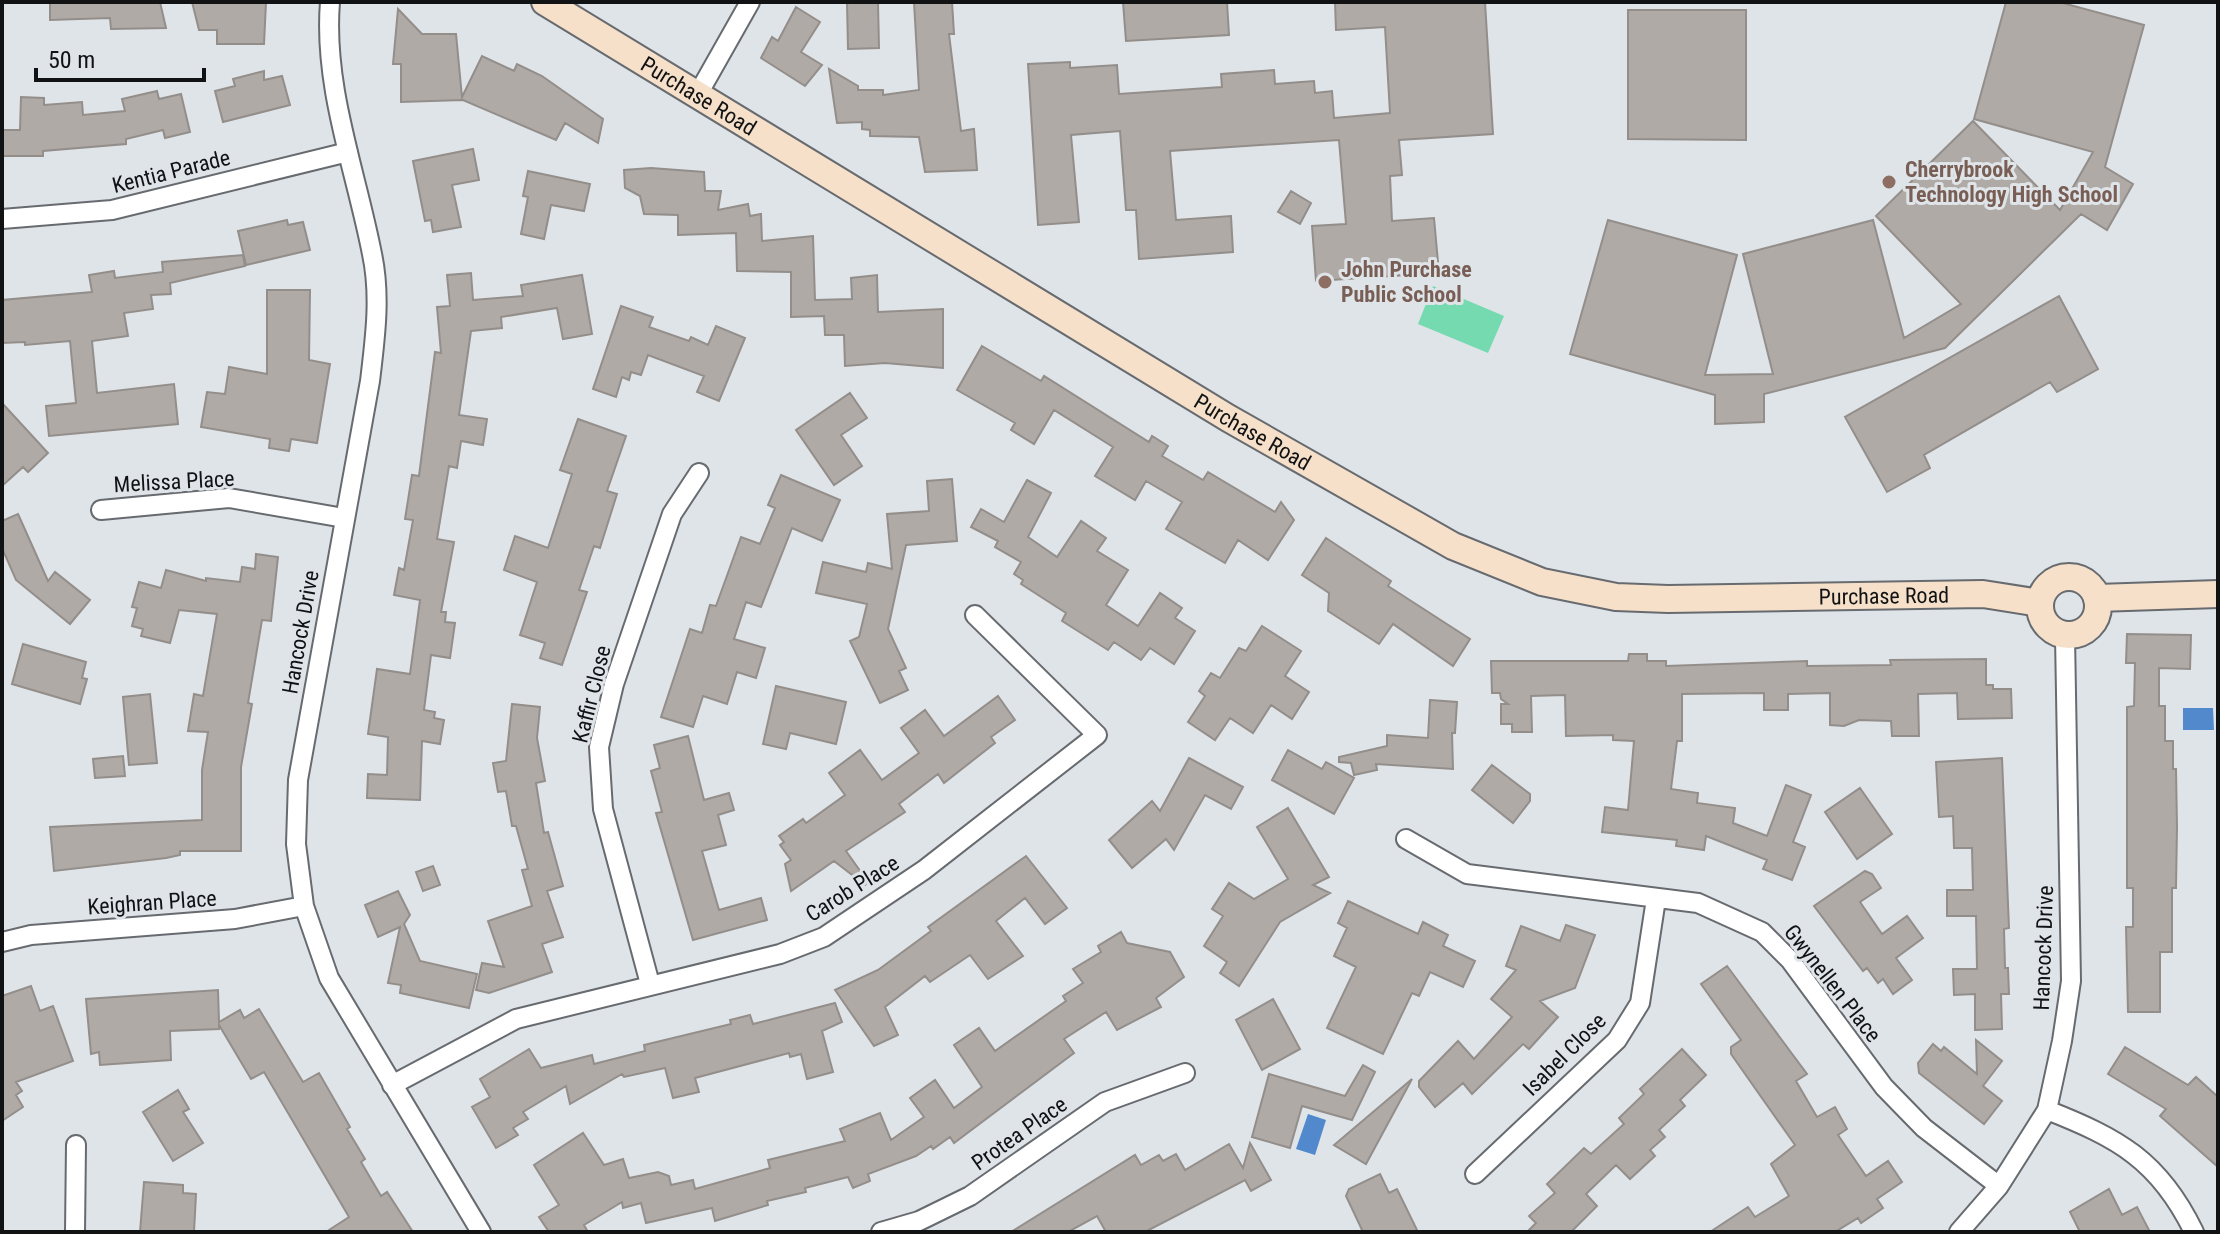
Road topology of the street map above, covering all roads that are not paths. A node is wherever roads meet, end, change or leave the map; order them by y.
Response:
1 (330, 2) edge
2 (545, 2) edge
3 (750, 2) edge
4 (698, 94) junction
5 (348, 152) junction
6 (2, 219) edge
7 (699, 473) dead end
8 (101, 510) dead end
9 (344, 518) junction
10 (2218, 594) edge
11 (2097, 598) junction
12 (2040, 603) junction
13 (975, 615) dead end
14 (2065, 636) junction
15 (1406, 839) dead end
16 (1656, 899) junction
17 (304, 906) junction
18 (2, 942) edge
19 (650, 984) junction
20 (1185, 1073) dead end
21 (392, 1085) junction
22 (2047, 1110) junction
23 (76, 1145) dead end
24 (1475, 1174) dead end
25 (1999, 1186) junction
26 (75, 1232) edge
27 (481, 1232) edge
28 (881, 1232) edge
29 (1959, 1232) edge
30 (2194, 1232) edge

1 - 5 street, Hancock Drive
2 - 4 main road, Purchase Road
3 - 4 street
4 - 12 main road, Purchase Road
5 - 6 street, Kentia Parade
5 - 9 street, Hancock Drive
7 - 19 street, Kaffir Close
8 - 9 street, Melissa Place
9 - 17 street, Hancock Drive
10 - 11 main road
11 - 12 main road
11 - 14 main road
12 - 14 main road
13 - 19 street, Carob Place
14 - 22 street, Hancock Drive
15 - 16 street, Gwynellen Place
16 - 24 street, Isabel Close
16 - 25 street, Gwynellen Place
17 - 18 street, Keighran Place
17 - 21 street, Hancock Drive
19 - 21 street, Carob Place
20 - 28 street, Protea Place
21 - 27 street, Hancock Drive
22 - 25 street, Hancock Drive
22 - 30 street
23 - 26 street
25 - 29 street, Hancock Drive

